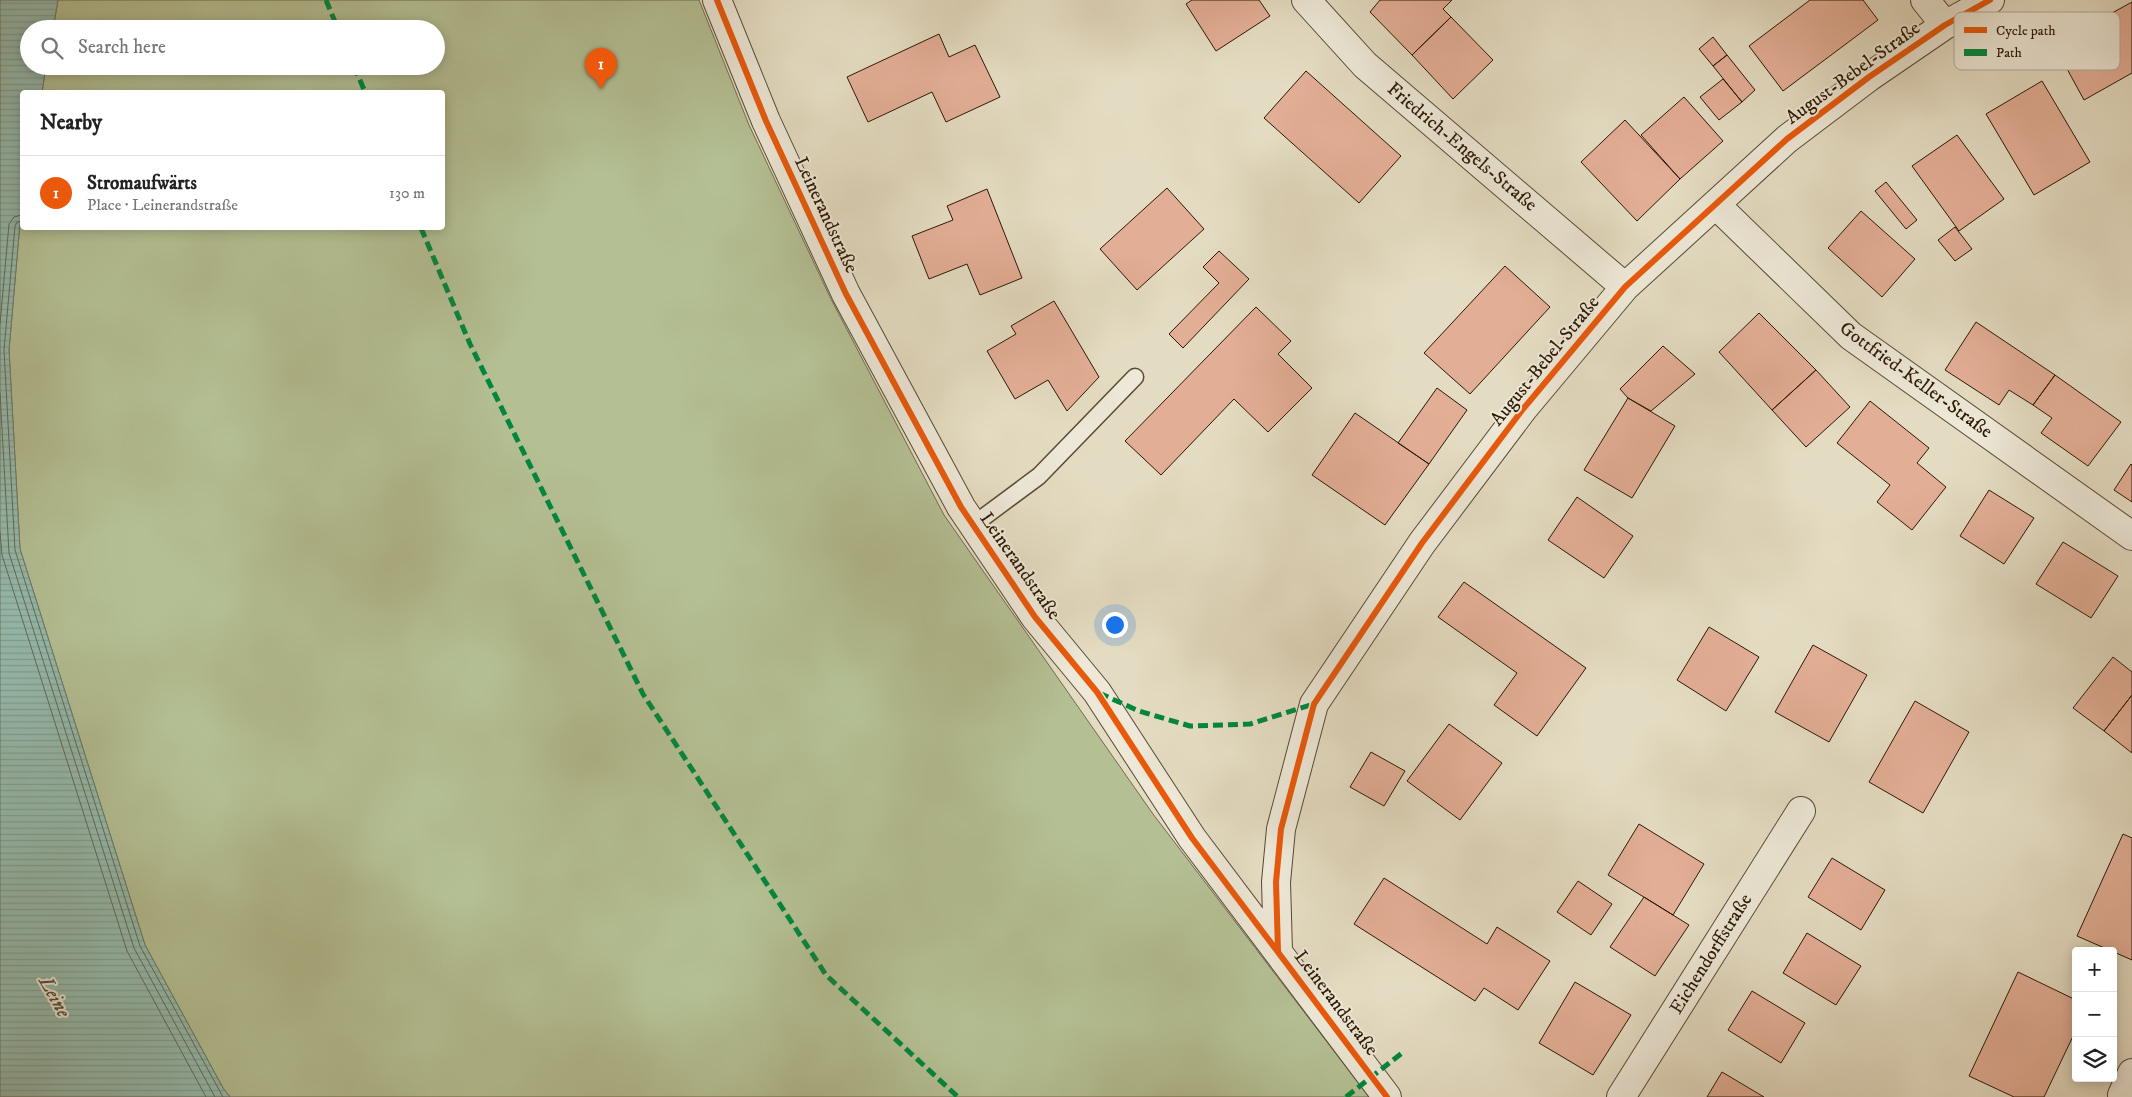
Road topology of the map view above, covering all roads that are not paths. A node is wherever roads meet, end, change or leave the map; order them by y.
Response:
1 (717, 0) edge
2 (1306, 0) edge
3 (1925, 0) edge
4 (1990, 0) edge
5 (1968, 12) edge
6 (1954, 20) edge
7 (1944, 25) junction
8 (1716, 205) junction
9 (1625, 287) junction
10 (1134, 377) dead end
11 (973, 525) junction
12 (2132, 536) edge
13 (1801, 811) dead end
14 (1278, 951) junction
15 (1387, 1097) edge
16 (1621, 1097) edge

1 - 11 street, Leinerandstraße
2 - 9 street, Friedrich-Engels-Straße
3 - 7 street
4 - 5 street, August-Bebel-Straße
6 - 7 street, August-Bebel-Straße
7 - 8 street, August-Bebel-Straße
8 - 9 street, August-Bebel-Straße
8 - 12 street, Gottfried-Keller-Straße
9 - 14 street, August-Bebel-Straße
10 - 11 lane
11 - 14 street, Leinerandstraße
13 - 16 street, Eichendorffstraße
14 - 15 street, Leinerandstraße

